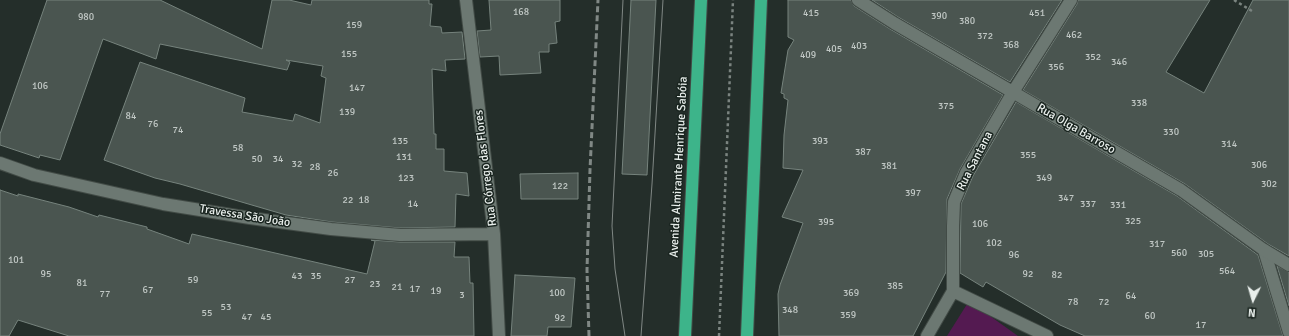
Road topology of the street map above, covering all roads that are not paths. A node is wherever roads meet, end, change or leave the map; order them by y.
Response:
1 (466, 0) edge
2 (701, 0) edge
3 (761, 0) edge
4 (858, 0) edge
5 (1070, 0) edge
6 (1013, 92) junction
7 (0, 163) edge
8 (494, 234) junction
9 (1264, 250) junction
10 (1289, 265) edge
11 (952, 291) junction
12 (1289, 332) edge
13 (500, 336) edge
14 (685, 336) edge
15 (747, 336) edge
16 (927, 336) edge
17 (1047, 336) edge

1 - 8 street, Rua Córrego das Flores
2 - 14 highway, Avenida Almirante Henrique Sabóia
3 - 15 highway
4 - 6 street, Rua Olga Barroso
5 - 6 street, Rua Santana
6 - 9 street, Rua Olga Barroso
6 - 11 street, Rua Santana
7 - 8 street, Travessa São João
8 - 13 street, Rua Córrego das Flores
9 - 10 street, Rua Olga Barroso
9 - 12 street
11 - 16 street, Rua Santana
11 - 17 street

